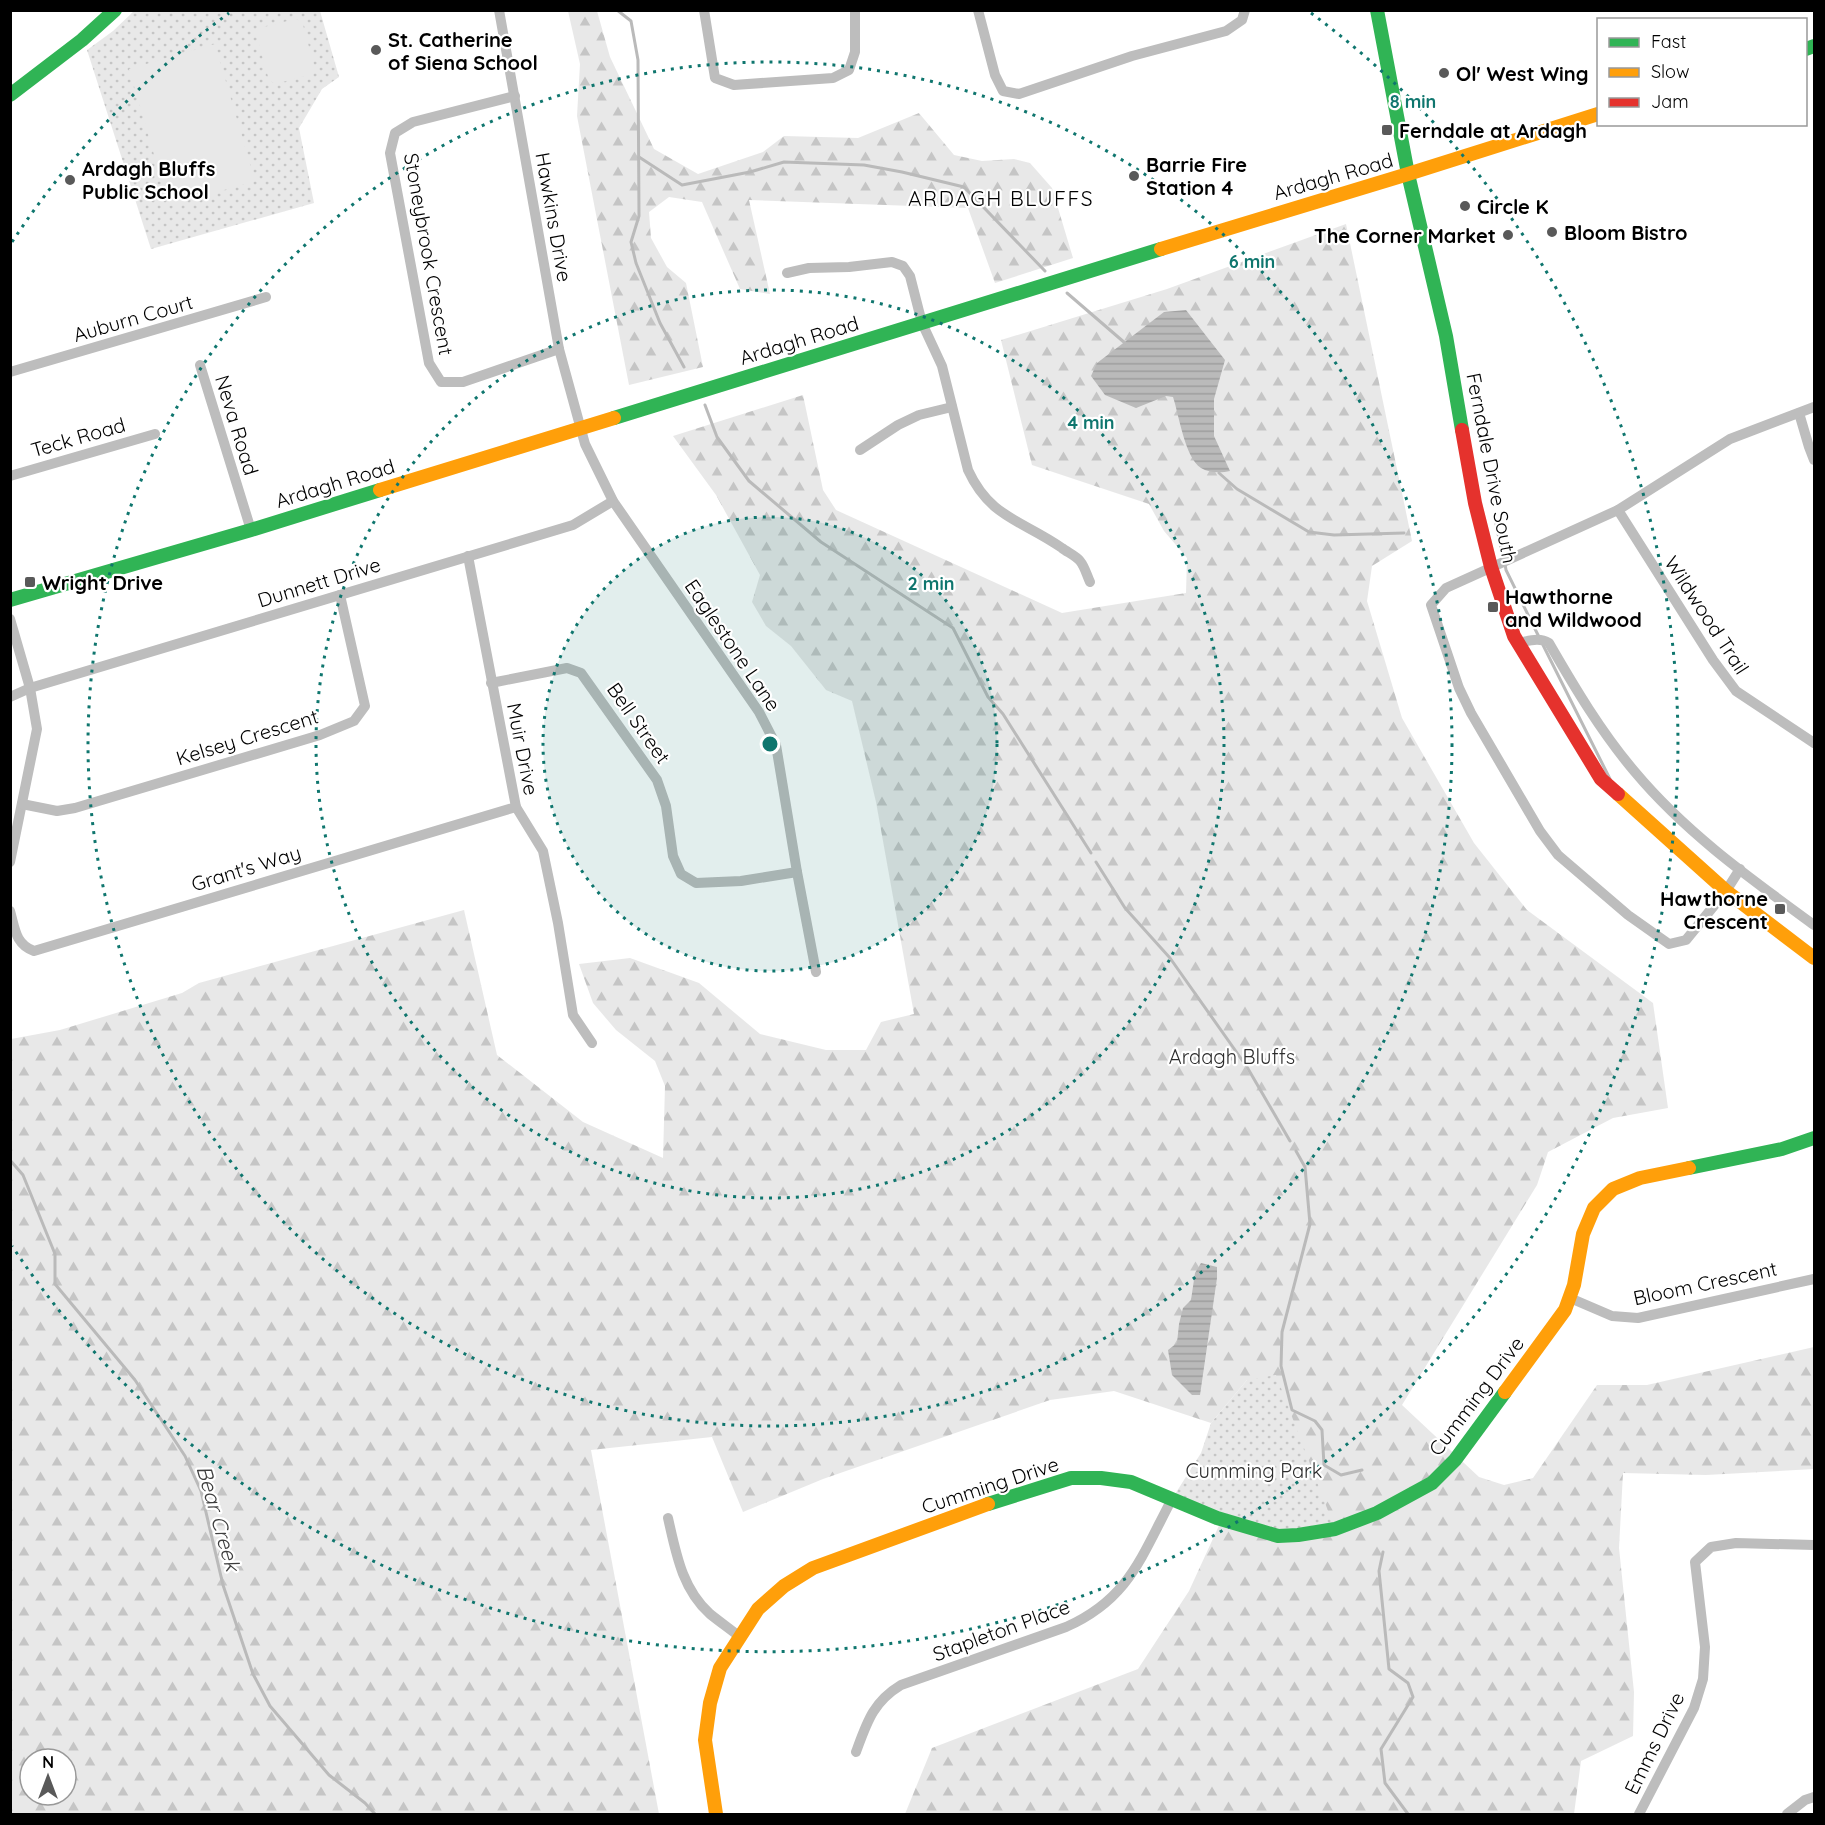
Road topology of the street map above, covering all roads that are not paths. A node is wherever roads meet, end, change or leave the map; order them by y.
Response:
1 (116, 10) edge
2 (499, 10) edge
3 (704, 10) edge
4 (855, 10) edge
5 (978, 10) edge
6 (1245, 10) edge
7 (1377, 10) edge
8 (10, 95) edge
9 (515, 96) junction
10 (1597, 115) edge
11 (1408, 174) junction
12 (787, 273) dead end
13 (266, 297) dead end
14 (922, 323) junction
15 (559, 349) junction
16 (200, 365) dead end
17 (10, 372) edge
18 (952, 407) junction
19 (1815, 407) edge
20 (1799, 413) junction
21 (580, 428) junction
22 (155, 434) dead end
23 (860, 450) dead end
24 (1815, 460) edge
25 (10, 476) edge
26 (614, 501) junction
27 (1618, 510) junction
28 (251, 530) junction
29 (468, 556) junction
30 (1491, 567) junction
31 (1090, 582) dead end
32 (340, 595) junction
33 (10, 600) edge
34 (10, 619) edge
35 (1518, 643) junction
36 (491, 682) junction
37 (30, 688) junction
38 (10, 697) edge
39 (1815, 743) edge
40 (22, 804) junction
41 (516, 807) junction
42 (10, 862) edge
43 (1740, 869) junction
44 (797, 872) junction
45 (1726, 891) junction
46 (10, 911) edge
47 (1815, 925) edge
48 (1815, 958) edge
49 (816, 972) dead end
50 (592, 1042) dead end
51 (1815, 1138) edge
52 (1815, 1279) edge
53 (1570, 1298) junction
54 (1172, 1499) junction
55 (668, 1518) dead end
56 (1815, 1545) edge
57 (740, 1637) junction
58 (856, 1752) dead end
59 (1815, 1797) edge
60 (716, 1815) edge
61 (1639, 1815) edge
62 (1787, 1815) edge

1 - 8 street
2 - 9 street, Hawkins Drive
3 - 4 street
5 - 6 street
7 - 11 street, Ferndale Drive South
9 - 15 street, Hawkins Drive
9 - 15 street, Stoneybrook Crescent
10 - 11 street, Ardagh Road
11 - 14 street, Ardagh Road
11 - 30 street, Ferndale Drive South
12 - 14 street
13 - 17 street, Auburn Court
14 - 18 street
14 - 21 street, Ardagh Road
15 - 21 street, Hawkins Drive
16 - 28 street, Neva Road
18 - 23 street
18 - 31 street
19 - 20 street
20 - 24 street
20 - 27 street
21 - 26 street, Eaglestone Lane
21 - 28 street, Ardagh Road
22 - 25 street, Teck Road
26 - 29 street, Dunnett Drive
26 - 44 street, Eaglestone Lane
27 - 30 street
27 - 39 street, Wildwood Trail
28 - 33 street, Ardagh Road
29 - 32 street, Dunnett Drive
29 - 36 street, Muir Drive
30 - 35 street, Ferndale Drive South
30 - 45 street
32 - 37 street, Dunnett Drive
32 - 40 street, Kelsey Crescent
34 - 37 street
35 - 43 street
35 - 45 street, Ferndale Drive South
36 - 41 street, Muir Drive
36 - 44 street, Bell Street
37 - 38 street, Dunnett Drive
37 - 40 street
40 - 42 street
41 - 46 street, Grant's Way
41 - 50 street, Muir Drive
43 - 45 street
43 - 47 street
44 - 49 street, Eaglestone Lane
45 - 48 street, Ferndale Drive South
51 - 53 street, Cumming Drive
52 - 53 street, Bloom Crescent
53 - 54 street, Cumming Drive
54 - 57 street, Cumming Drive
54 - 58 street, Stapleton Place
55 - 57 street
56 - 61 street, Emms Drive
57 - 60 street, Cumming Drive
59 - 62 street

